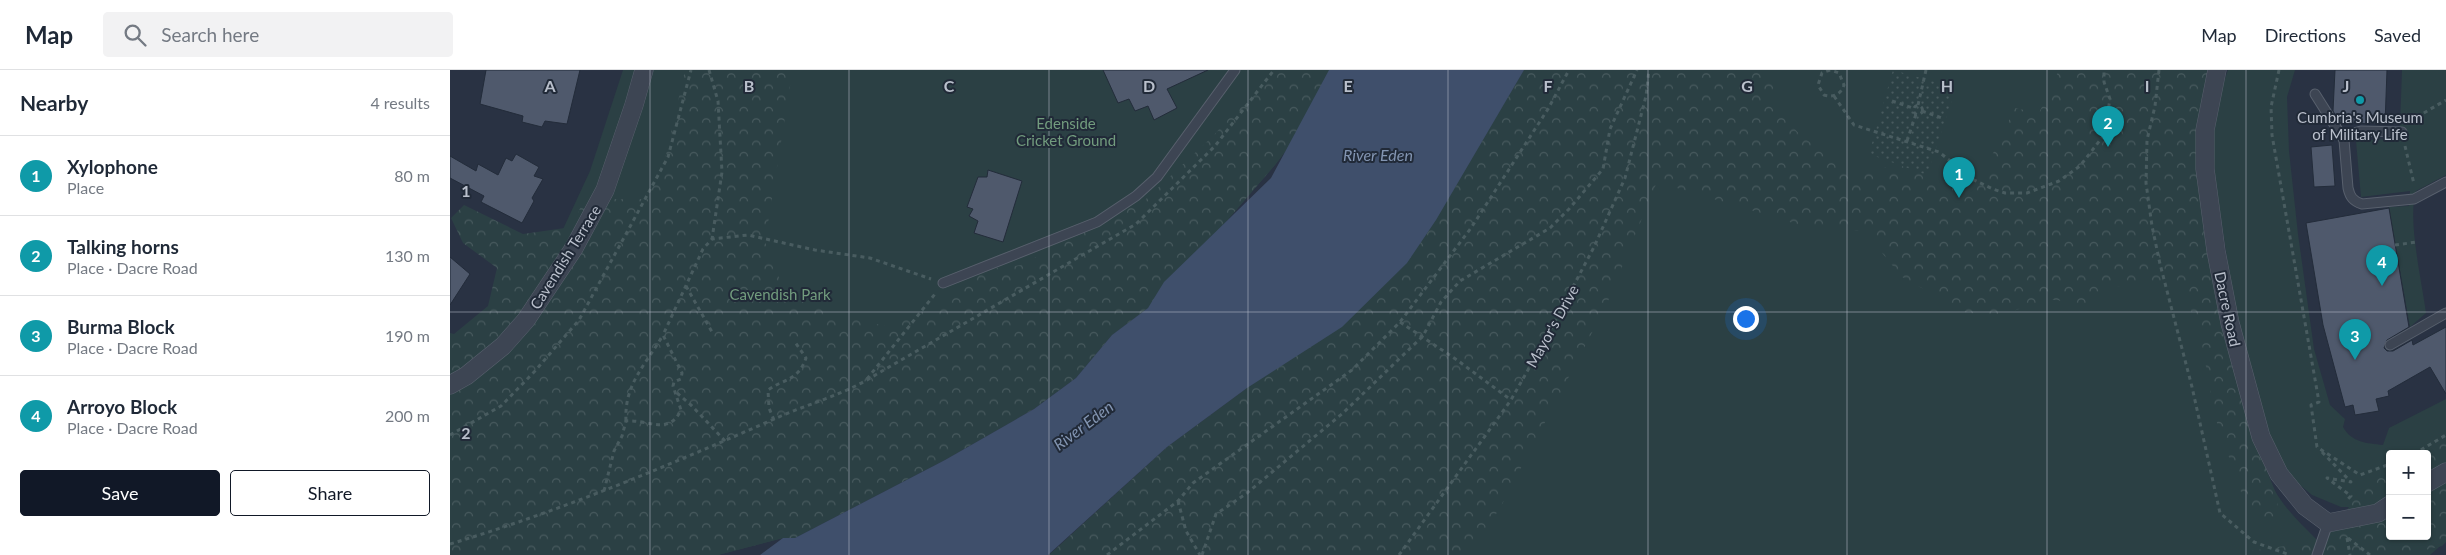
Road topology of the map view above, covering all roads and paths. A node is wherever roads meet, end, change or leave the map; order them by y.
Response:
1 (644, 70) edge
2 (691, 70) edge
3 (708, 70) edge
4 (1235, 70) edge
5 (1274, 70) edge
6 (1569, 70) edge
7 (1637, 70) edge
8 (1649, 70) edge
9 (1830, 70) edge
10 (1926, 70) edge
11 (2104, 70) edge
12 (2159, 70) edge
13 (2217, 70) edge
14 (2279, 70) edge
15 (1821, 72) edge
16 (2315, 94) dead end
17 (1834, 96) junction
18 (1892, 101) dead end
19 (1918, 105) junction
20 (1913, 108) junction
21 (1922, 111) junction
22 (1916, 114) junction
23 (1942, 118) dead end
24 (2402, 132) dead end
25 (2344, 140) junction
26 (1907, 141) junction
27 (2446, 182) edge
28 (712, 239) junction
29 (2416, 242) dead end
30 (2396, 245) dead end
31 (943, 283) junction
32 (686, 286) junction
33 (2446, 313) edge
34 (1400, 322) junction
35 (712, 332) dead end
36 (663, 335) junction
37 (1423, 336) junction
38 (795, 342) dead end
39 (2390, 344) dead end
40 (865, 381) junction
41 (450, 385) edge
42 (675, 392) junction
43 (1511, 400) junction
44 (774, 420) junction
45 (626, 421) junction
46 (450, 435) edge
47 (2446, 435) edge
48 (726, 442) junction
49 (2317, 448) junction
50 (2421, 450) edge
51 (2386, 465) edge
52 (2446, 472) edge
53 (2431, 481) edge
54 (604, 490) junction
55 (1178, 501) junction
56 (2386, 507) edge
57 (2328, 522) junction
58 (2346, 537) dead end
59 (450, 544) edge
60 (1107, 555) edge
61 (1201, 555) edge
62 (1399, 555) edge
63 (2290, 555) edge
64 (2317, 555) edge
65 (2350, 555) edge

1 - 41 street, Cavendish Terrace
2 - 46 path
3 - 28 path
4 - 31 lane
5 - 40 path
6 - 34 path
7 - 37 path
8 - 43 path, Mayor's Drive
9 - 15 path
9 - 17 path
10 - 19 path
11 - 26 path
12 - 63 path
13 - 57 street, Dacre Road
14 - 49 path
15 - 17 path
16 - 25 lane
17 - 26 path
18 - 20 path
19 - 20 path
19 - 21 path
20 - 22 path
21 - 22 path
21 - 23 path
22 - 26 path
24 - 25 lane
25 - 27 lane
28 - 31 path
28 - 32 path
29 - 30 path
31 - 40 path
32 - 35 path
32 - 36 path
33 - 39 lane
34 - 37 path
34 - 55 path
36 - 42 path
36 - 45 path
37 - 43 path
37 - 61 path
38 - 44 path
40 - 44 path
42 - 45 path
42 - 48 path
43 - 62 path, Mayor's Drive
44 - 48 path
45 - 54 path
47 - 50 path
48 - 54 path
49 - 51 path
49 - 57 path
52 - 53 street
54 - 59 path
55 - 60 path
55 - 61 path
56 - 57 street
57 - 64 lane
58 - 65 path

